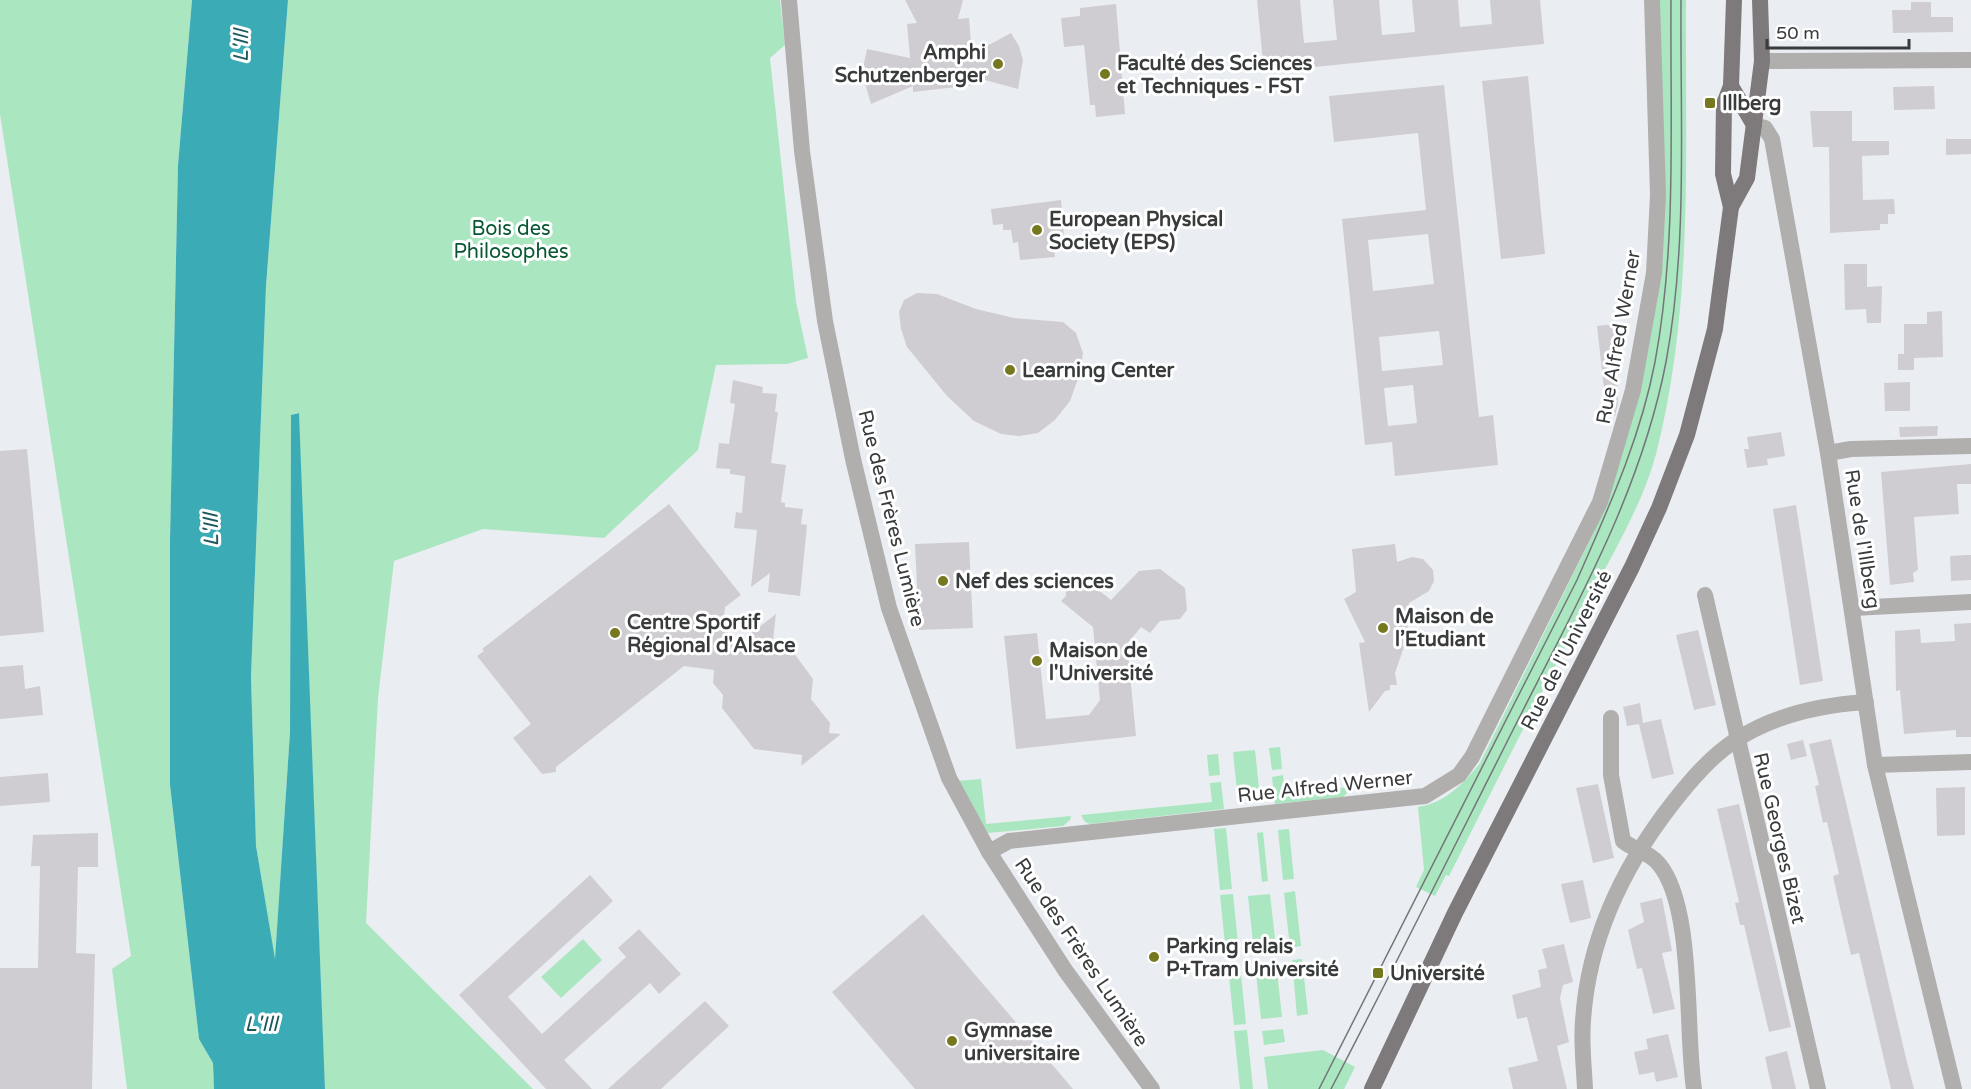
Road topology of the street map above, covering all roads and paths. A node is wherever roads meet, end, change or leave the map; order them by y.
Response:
1 (789, 0) edge
2 (1652, 0) edge
3 (1734, 0) edge
4 (1760, 0) edge
5 (1971, 60) edge
6 (1762, 61) junction
7 (1731, 86) junction
8 (1754, 125) junction
9 (1731, 207) junction
10 (1971, 446) edge
11 (1828, 453) junction
12 (1705, 595) dead end
13 (1971, 602) edge
14 (1853, 608) junction
15 (1866, 702) junction
16 (1611, 718) dead end
17 (1736, 740) junction
18 (1971, 762) edge
19 (1875, 765) junction
20 (1639, 851) junction
21 (989, 852) junction
22 (1152, 1089) edge
23 (1372, 1089) edge
24 (1585, 1089) edge
25 (1694, 1089) edge
26 (1818, 1089) edge
27 (1954, 1089) edge

1 - 21 street, Rue des Frères Lumière
2 - 21 street, Rue Alfred Werner
3 - 7 main road
4 - 6 main road
5 - 6 street
6 - 8 main road
7 - 8 main road
7 - 9 main road, Rue de l'Université
8 - 9 main road, Rue de l'Université
8 - 11 street, Rue de l'Illberg
9 - 23 main road, Rue de l'Université
10 - 11 street
11 - 14 street, Rue de l'Illberg
12 - 17 street, Rue Georges Bizet
13 - 14 street
14 - 15 street, Rue de l'Illberg
15 - 17 street
15 - 19 street, Rue de l'Illberg
16 - 20 street
17 - 20 street
17 - 26 street, Rue Georges Bizet
18 - 19 street
19 - 27 street, Rue de l'Illberg
20 - 24 street
20 - 25 street
21 - 22 street, Rue des Frères Lumière

